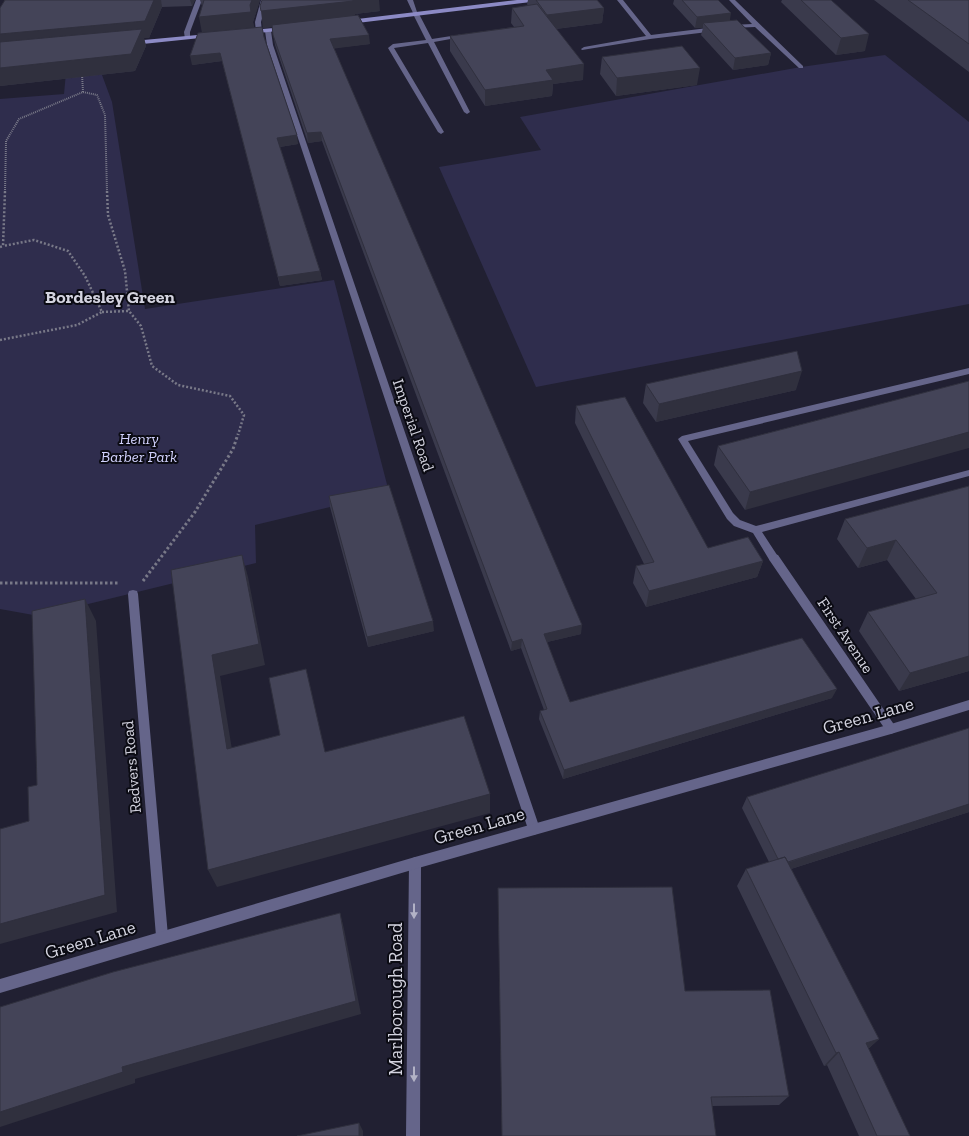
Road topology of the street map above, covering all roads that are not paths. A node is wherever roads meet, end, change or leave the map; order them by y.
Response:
1 (199, 0) edge
2 (264, 0) edge
3 (410, 0) edge
4 (531, 0) edge
5 (620, 0) edge
6 (732, 0) edge
7 (416, 14) junction
8 (341, 23) edge
9 (756, 25) junction
10 (295, 28) edge
11 (263, 31) junction
12 (241, 33) edge
13 (474, 34) edge
14 (214, 36) edge
15 (650, 37) junction
16 (187, 38) junction
17 (429, 41) junction
18 (130, 44) edge
19 (584, 49) dead end
20 (800, 67) dead end
21 (466, 112) dead end
22 (441, 132) dead end
23 (969, 371) edge
24 (969, 473) edge
25 (756, 530) junction
26 (133, 594) road end
27 (969, 704) edge
28 (891, 729) junction
29 (534, 829) junction
30 (415, 862) junction
31 (162, 936) junction
32 (0, 986) edge
33 (413, 1136) edge

1 - 16 street
2 - 11 street, Imperial Road
3 - 7 street
4 - 7 main road
5 - 15 street
6 - 9 street
7 - 8 main road
7 - 17 street
9 - 15 street
9 - 20 street
10 - 11 main road
11 - 12 main road
11 - 29 street, Imperial Road
13 - 17 street
14 - 16 main road
15 - 19 street
16 - 18 main road
17 - 21 street
17 - 22 street
23 - 25 street
24 - 25 street
25 - 28 street, First Avenue
26 - 31 street, Redvers Road
27 - 28 street, Green Lane
28 - 29 street, Green Lane
29 - 30 street, Green Lane
30 - 31 street, Green Lane
30 -> 33 street, Marlborough Road
31 - 32 street, Green Lane

